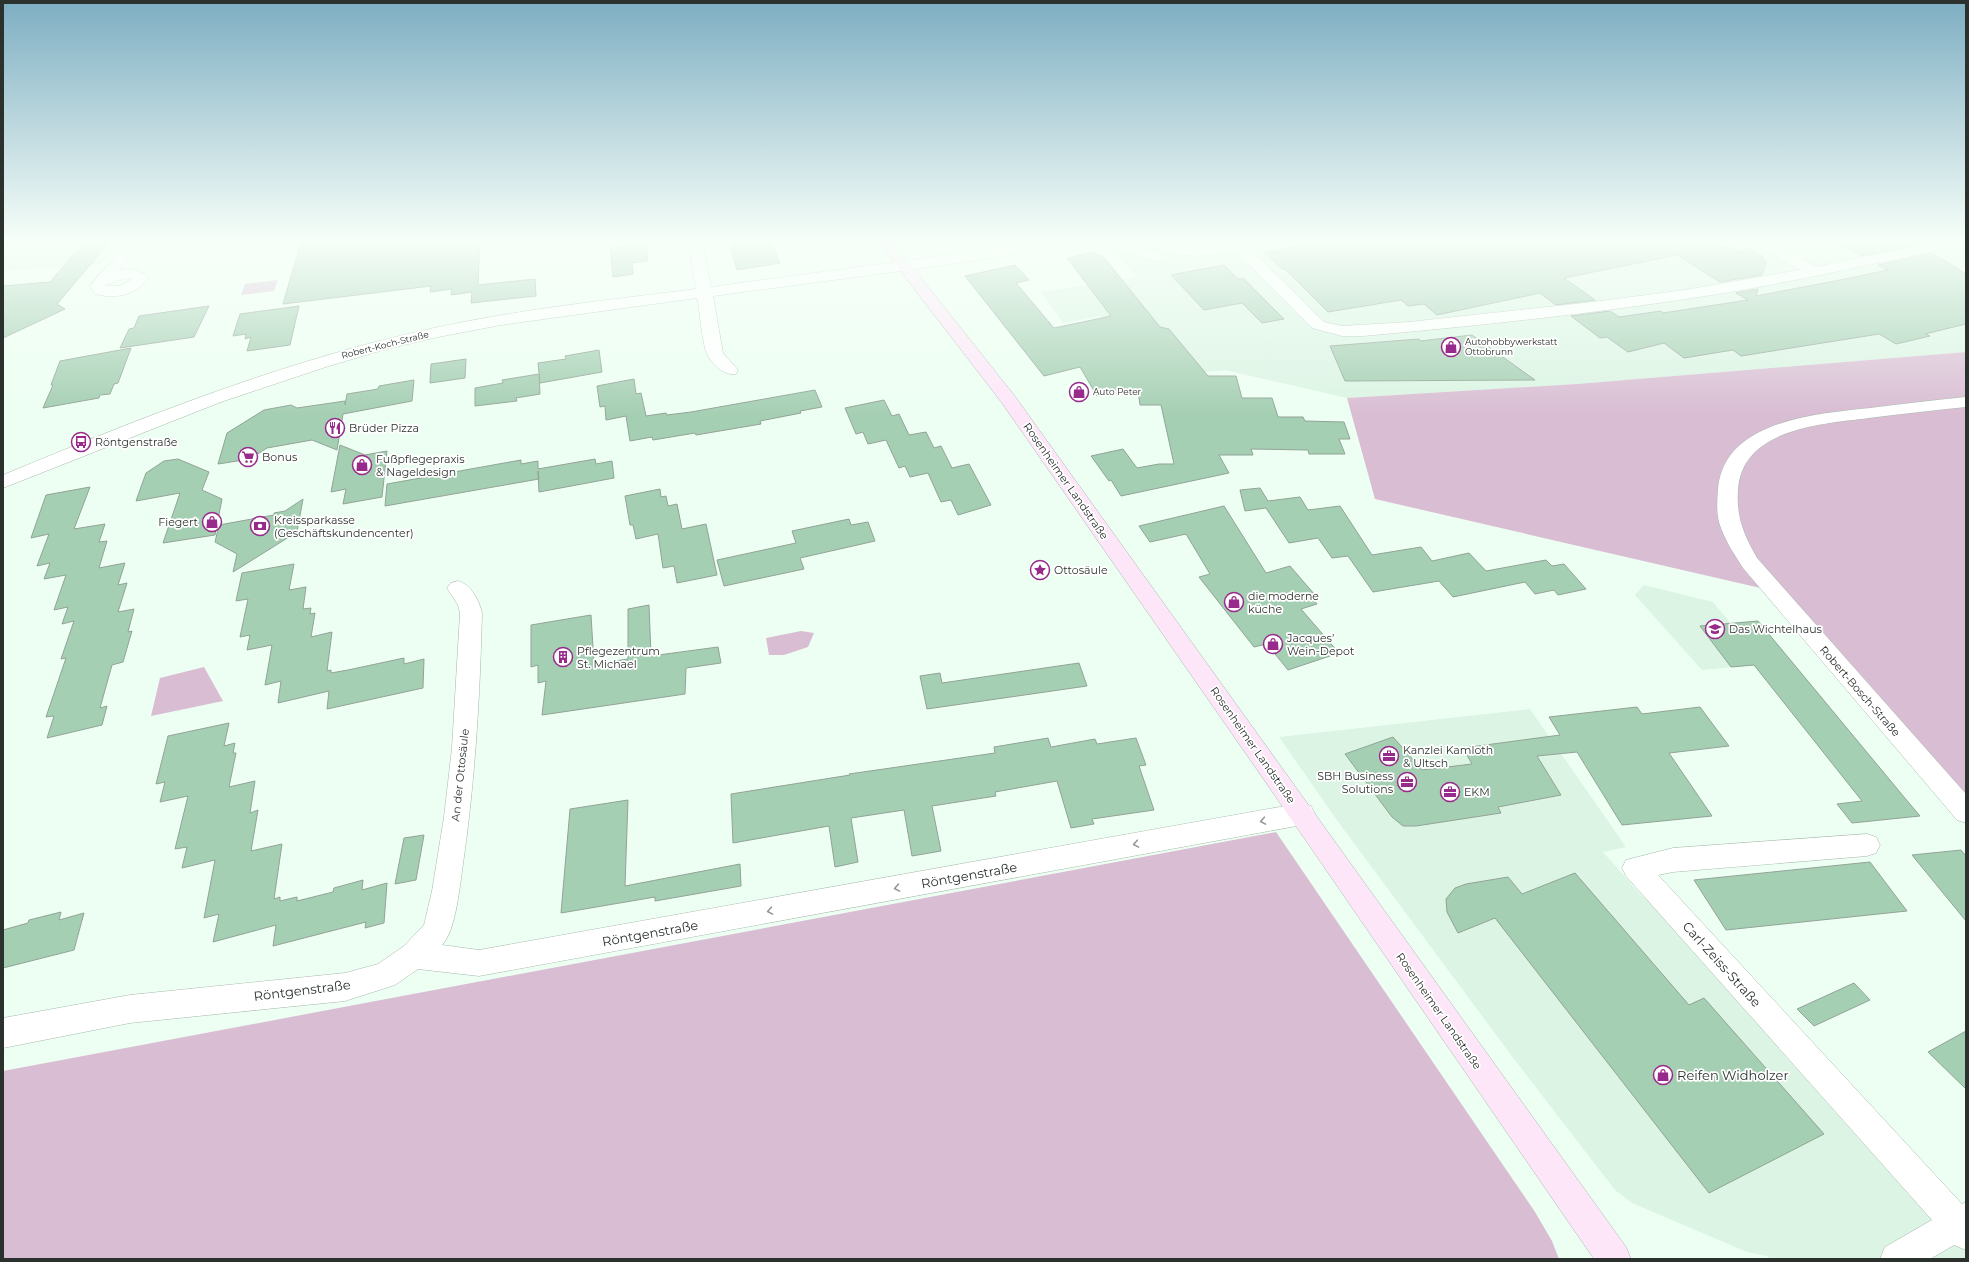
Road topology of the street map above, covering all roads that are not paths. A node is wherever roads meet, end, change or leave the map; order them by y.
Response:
1 (658, 298) edge
2 (705, 298) edge
3 (930, 298) edge
4 (1291, 298) edge
5 (1657, 298) edge
6 (730, 370) dead end
7 (1966, 402) edge
8 (3, 482) edge
9 (458, 588) dead end
10 (1966, 812) edge
11 (1302, 814) junction
12 (1867, 845) dead end
13 (414, 955) junction
14 (3, 1033) edge
15 (1963, 1225) edge
16 (1614, 1259) edge
17 (1897, 1259) edge

1 - 8 street, Robert-Koch-Straße
2 - 6 street
3 - 11 main road, Rosenheimer Landstraße
4 - 5 street
7 - 10 street, Robert-Bosch-Straße
9 - 13 street, An der Ottosäule
11 -> 13 street, Röntgenstraße
11 - 16 main road, Rosenheimer Landstraße
12 - 15 street, Carl-Zeiss-Straße
13 - 14 street, Röntgenstraße
15 - 17 street

